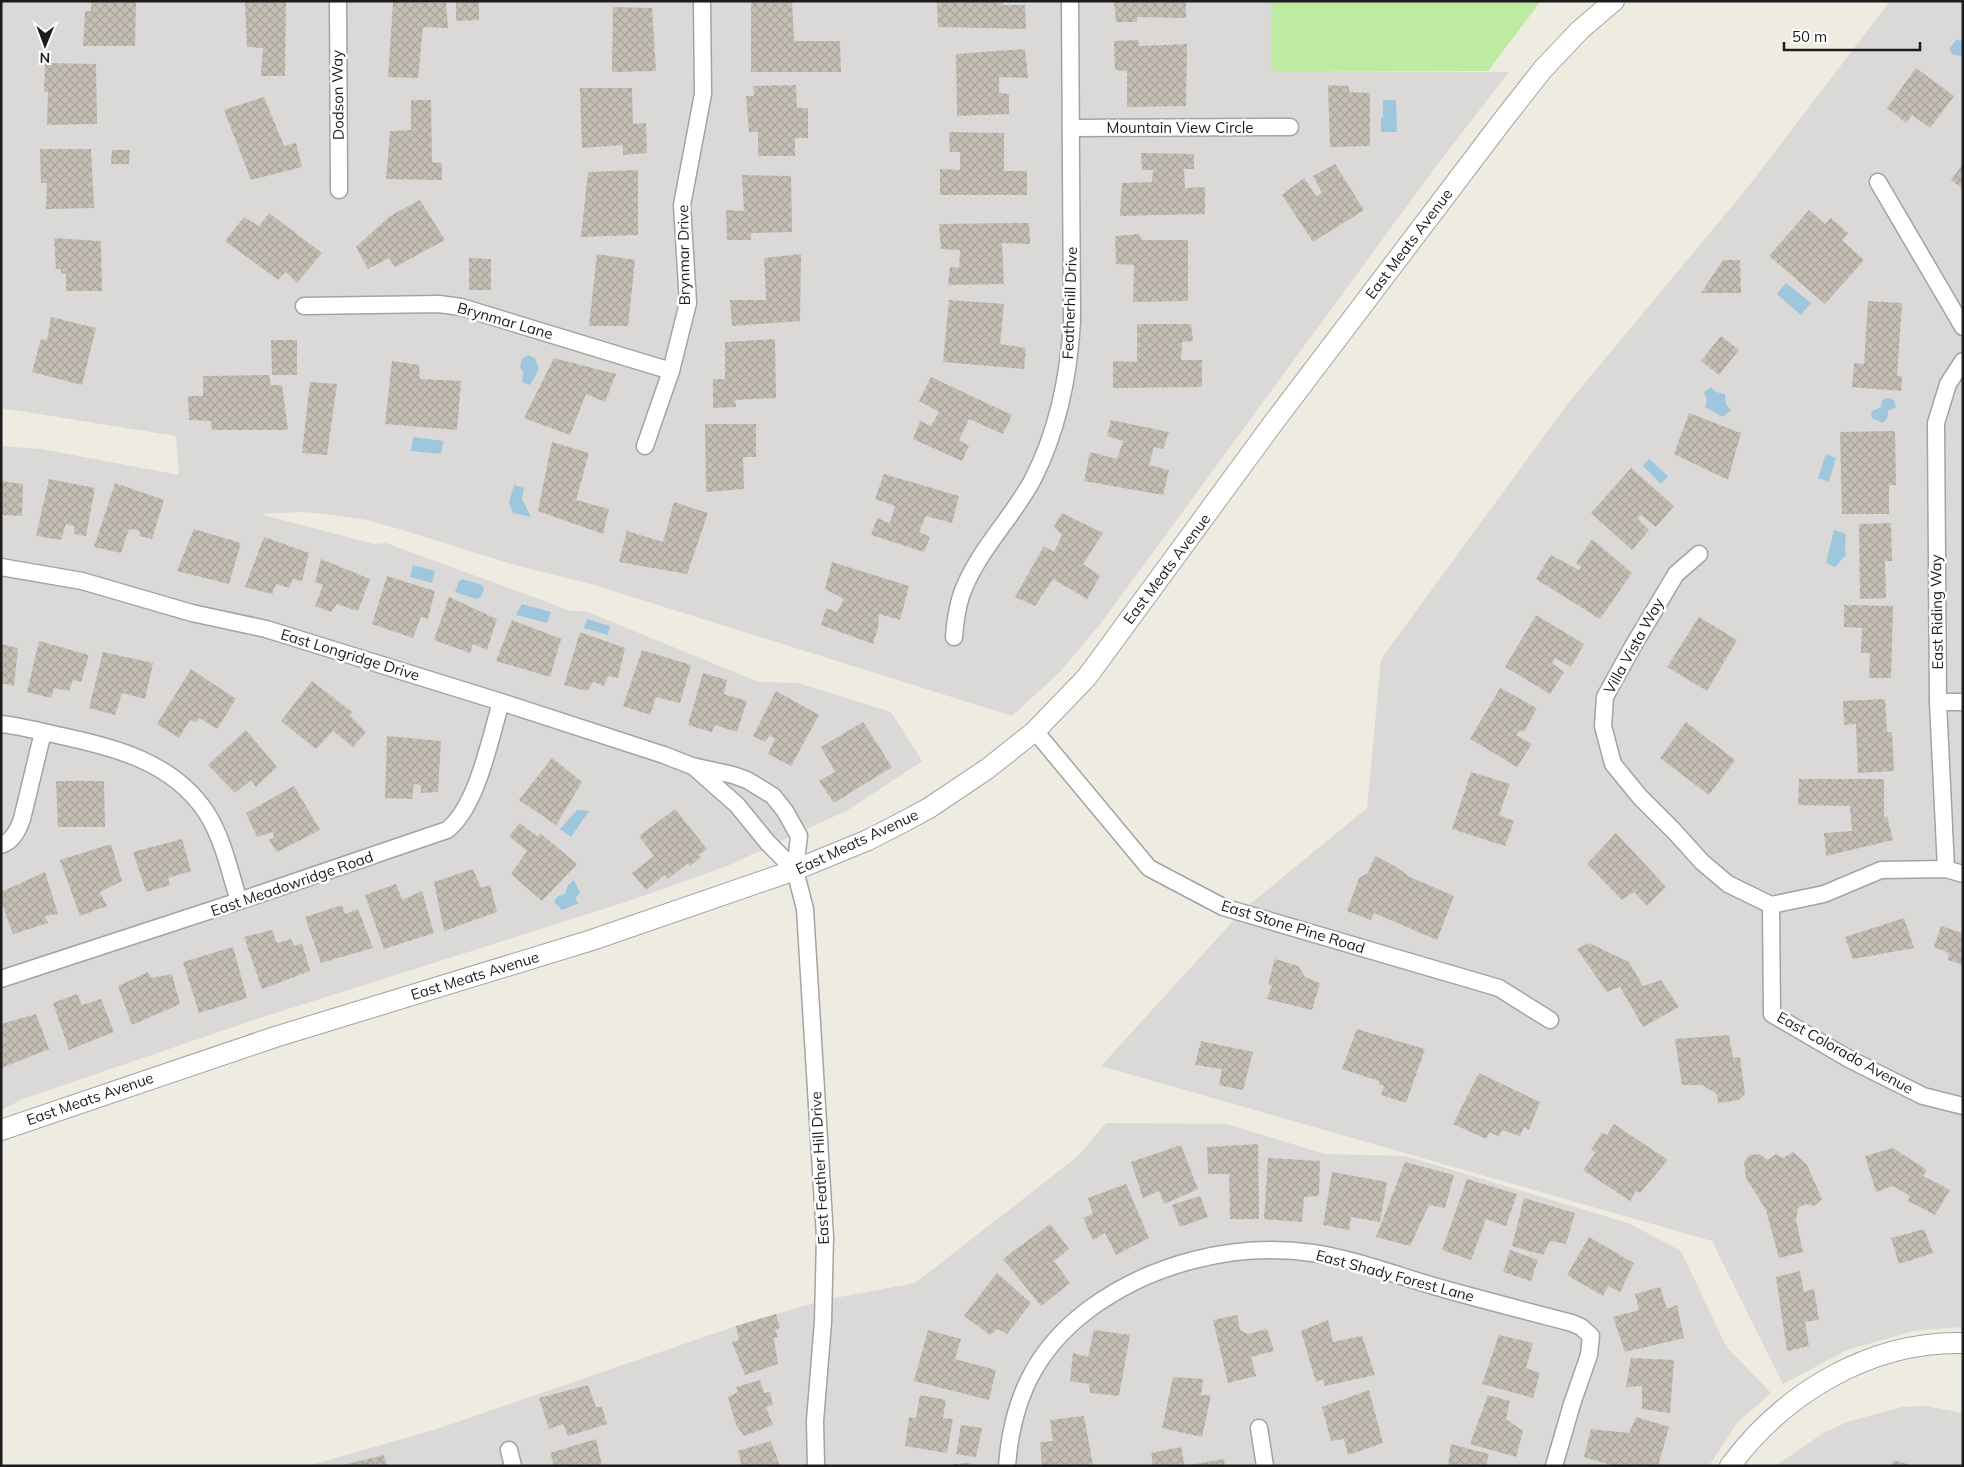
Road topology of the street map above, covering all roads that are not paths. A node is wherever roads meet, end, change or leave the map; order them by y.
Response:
1 (338, 1) edge
2 (702, 1) edge
3 (1070, 1) edge
4 (1614, 1) edge
5 (1290, 127) dead end
6 (1071, 128) junction
7 (1878, 182) dead end
8 (339, 190) dead end
9 (304, 306) dead end
10 (1963, 327) edge
11 (1963, 361) edge
12 (671, 371) junction
13 (646, 446) dead end
14 (1699, 554) dead end
15 (1, 567) edge
16 (954, 637) dead end
17 (501, 702) junction
18 (1938, 702) junction
19 (1963, 702) edge
20 (1, 724) edge
21 (1036, 731) junction
22 (43, 732) junction
23 (692, 766) junction
24 (1, 845) edge
25 (1946, 869) junction
26 (795, 870) junction
27 (1963, 874) edge
28 (239, 902) junction
29 (1771, 905) junction
30 (1, 979) edge
31 (1550, 1020) dead end
32 (1963, 1106) edge
33 (1, 1130) edge
34 (1963, 1343) edge
35 (1259, 1428) dead end
36 (816, 1466) edge
37 (1007, 1466) edge
38 (1265, 1466) edge
39 (1554, 1466) edge
40 (1730, 1466) edge

1 - 8 street, Dodson Way
2 - 12 street, Brynmar Drive
3 - 6 street, Featherhill Drive
4 - 21 street, East Meats Avenue
5 - 6 street, Mountain View Circle
6 - 16 street, Featherhill Drive
7 - 10 street
9 - 12 street, Brynmar Lane
11 - 18 street, East Riding Way
12 - 13 street, Brynmar Drive
14 - 29 street, Villa Vista Way
15 - 17 street, East Longridge Drive
17 - 23 street, East Longridge Drive
17 - 28 street, East Meadowridge Road
18 - 19 street
18 - 25 street, East Riding Way
20 - 22 street
21 - 26 street, East Meats Avenue
21 - 31 street, East Stone Pine Road
22 - 24 street
22 - 28 street
23 - 26 street, East Longridge Drive
23 - 26 street, East Longridge Drive
25 - 27 street
25 - 29 street
26 - 33 street, East Meats Avenue
26 - 36 street, East Feather Hill Drive
28 - 30 street, East Meadowridge Road
29 - 32 street, East Colorado Avenue
34 - 40 street
35 - 38 street
37 - 39 street, East Shady Forest Lane

